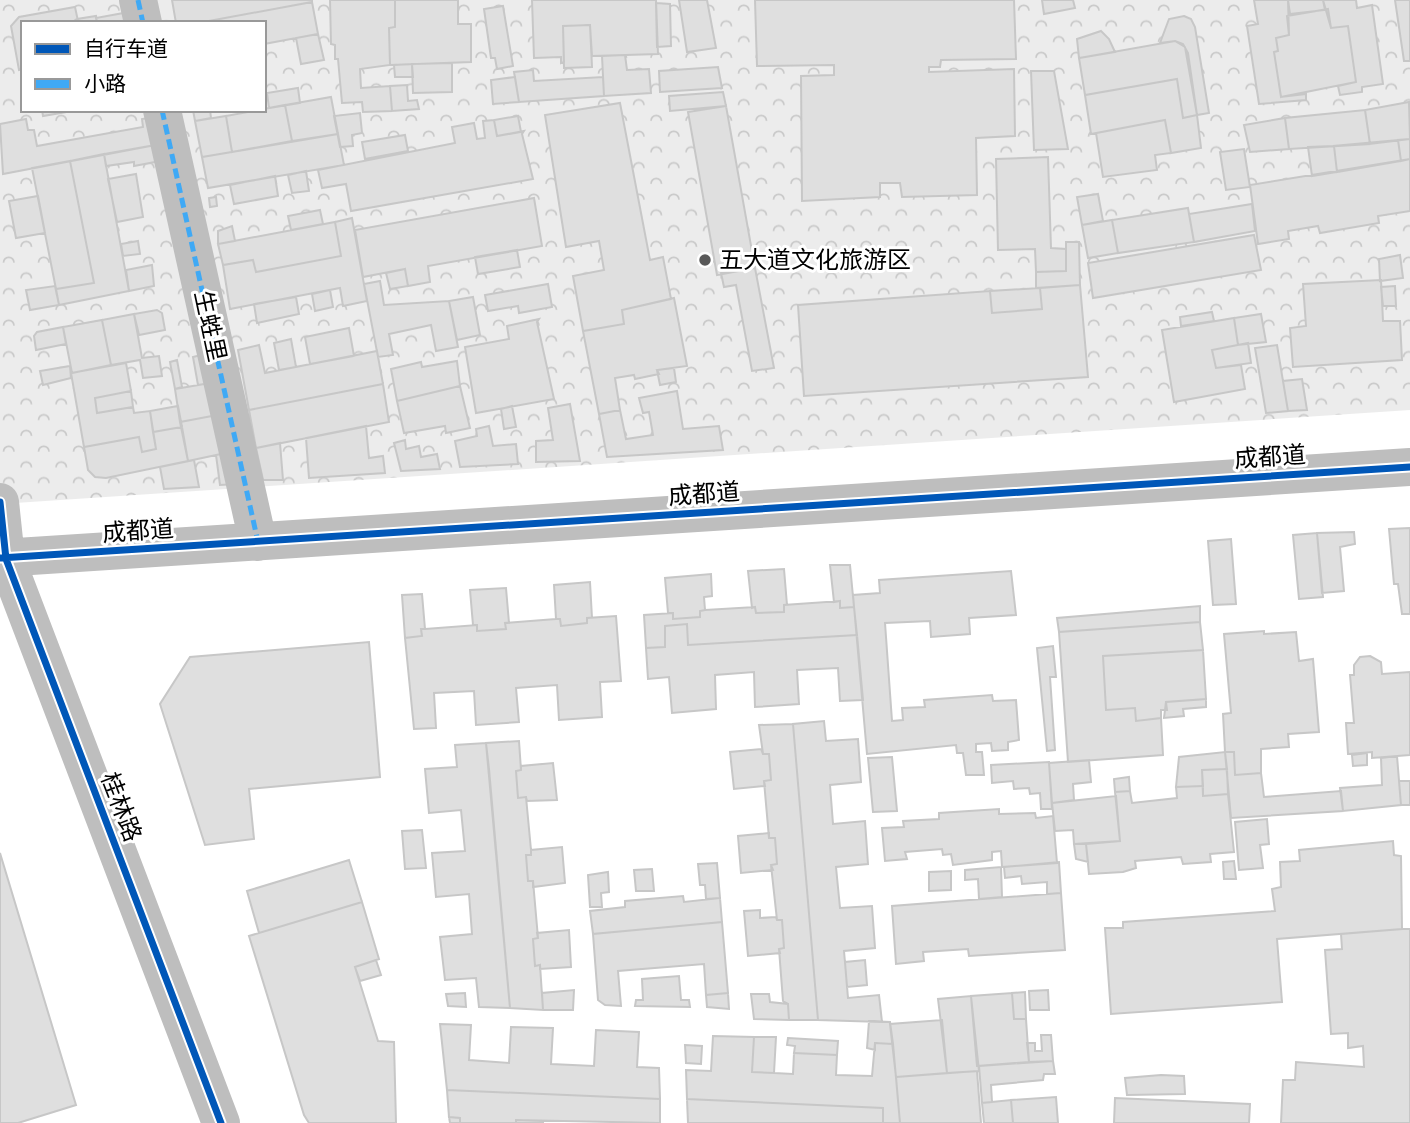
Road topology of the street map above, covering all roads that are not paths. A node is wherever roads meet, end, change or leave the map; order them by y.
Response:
1 (138, 0) edge
2 (143, 21) edge
3 (162, 112) edge
4 (1410, 467) edge
5 (0, 502) edge
6 (258, 542) junction
7 (3, 558) edge
8 (221, 1123) edge

1 - 2 street
3 - 6 street, 生﨡里
4 - 6 street, 成都道
5 - 7 street, 桂林路
6 - 7 street, 成都道
7 - 8 street, 桂林路

